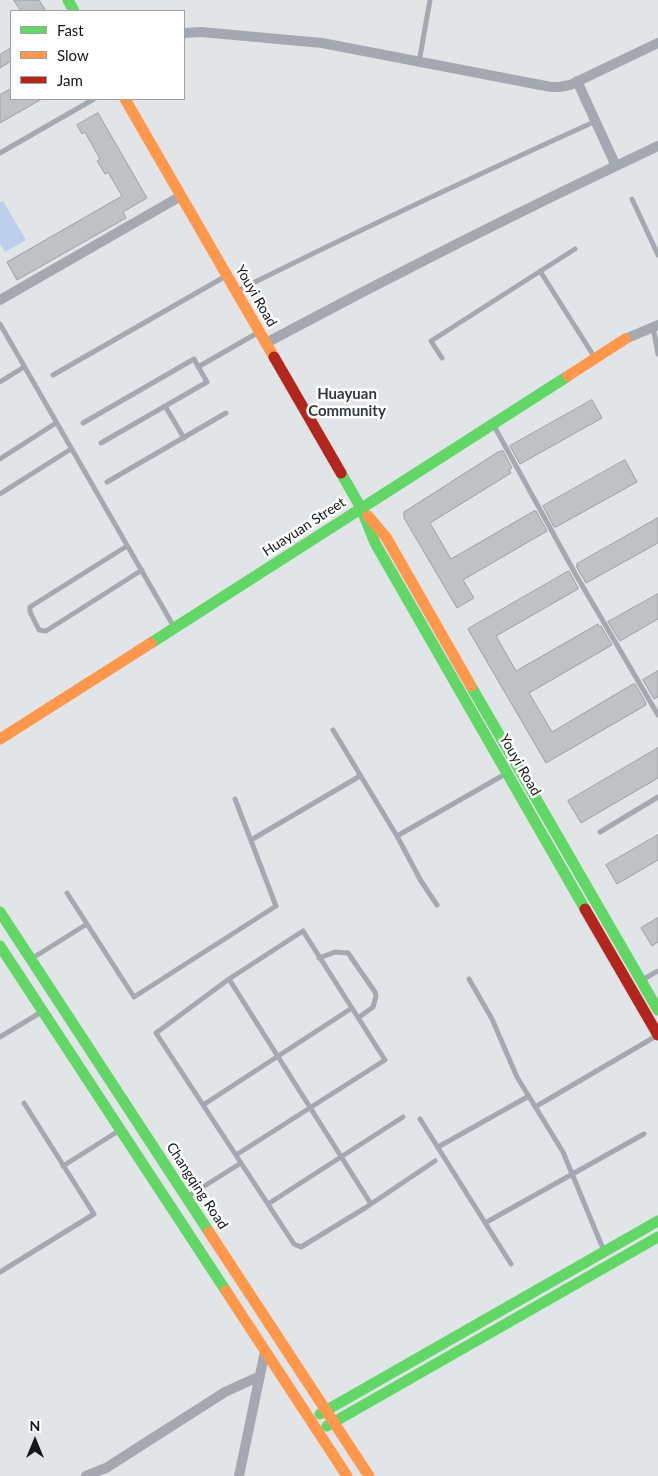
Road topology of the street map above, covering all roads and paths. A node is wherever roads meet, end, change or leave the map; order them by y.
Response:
1 (430, 0) edge
2 (185, 33) edge
3 (658, 43) edge
4 (418, 62) junction
5 (577, 81) junction
6 (92, 100) edge
7 (126, 100) edge
8 (596, 121) junction
9 (657, 150) edge
10 (0, 153) edge
11 (616, 166) junction
12 (181, 196) junction
13 (632, 199) dead end
14 (575, 249) dead end
15 (658, 254) edge
16 (540, 271) junction
17 (227, 275) junction
18 (236, 291) junction
19 (0, 300) edge
20 (0, 324) edge
21 (656, 326) edge
22 (260, 332) junction
23 (625, 339) joint
24 (266, 343) junction
25 (658, 354) edge
26 (442, 358) dead end
27 (595, 358) junction
28 (24, 367) junction
29 (198, 367) junction
30 (53, 376) dead end
31 (0, 382) edge
32 (165, 406) junction
33 (226, 413) dead end
34 (56, 423) junction
35 (83, 423) dead end
36 (493, 424) junction
37 (184, 438) junction
38 (102, 443) dead end
39 (72, 449) junction
40 (0, 459) edge
41 (107, 482) dead end
42 (0, 494) edge
43 (361, 508) junction
44 (127, 546) junction
45 (142, 570) junction
46 (174, 628) junction
47 (658, 715) edge
48 (333, 730) dead end
49 (0, 740) edge
50 (508, 773) junction
51 (360, 776) junction
52 (658, 797) edge
53 (234, 799) dead end
54 (600, 832) dead end
55 (397, 836) junction
56 (251, 840) junction
57 (67, 893) dead end
58 (437, 905) dead end
59 (0, 912) edge
60 (87, 924) junction
61 (0, 946) edge
62 (320, 958) junction
63 (30, 959) junction
64 (658, 971) edge
65 (229, 979) junction
66 (469, 979) dead end
67 (641, 980) junction
68 (352, 1008) junction
69 (658, 1010) edge
70 (43, 1011) junction
71 (358, 1018) junction
72 (658, 1035) edge
73 (0, 1036) edge
74 (278, 1056) junction
75 (529, 1096) junction
76 (24, 1103) dead end
77 (203, 1105) junction
78 (535, 1107) junction
79 (311, 1108) junction
80 (403, 1117) dead end
81 (420, 1118) dead end
82 (120, 1130) junction
83 (644, 1134) dead end
84 (438, 1147) junction
85 (236, 1155) junction
86 (342, 1157) junction
87 (436, 1161) dead end
88 (241, 1162) junction
89 (63, 1166) junction
90 (572, 1174) junction
91 (187, 1198) junction
92 (268, 1204) junction
93 (371, 1204) junction
94 (658, 1221) edge
95 (485, 1223) junction
96 (658, 1238) edge
97 (604, 1252) junction
98 (511, 1264) dead end
99 (0, 1272) edge
100 (265, 1351) junction
101 (260, 1376) junction
102 (326, 1410) junction
103 (310, 1419) junction
104 (334, 1422) junction
105 (318, 1431) junction
106 (86, 1476) edge
107 (239, 1476) edge
108 (347, 1476) edge
109 (369, 1476) edge

1 - 4 lane
2 - 4 street
3 - 5 street
4 - 5 street
5 - 8 street
6 - 10 lane
7 - 12 street, Youyi Road
8 - 11 street
8 - 18 lane
9 - 11 street
11 - 24 street
12 - 17 street, Youyi Road
12 - 19 street
13 - 15 lane
14 - 16 lane
16 - 26 lane
16 - 27 lane
17 - 18 street, Youyi Road
17 - 30 lane
18 - 22 street, Youyi Road
20 - 28 lane
21 - 23 street
21 - 25 lane
22 - 24 street, Youyi Road
22 - 29 lane
23 - 27 street, Huayuan Street
24 - 43 street, Youyi Road
27 - 36 street, Huayuan Street
28 - 31 lane
28 - 34 lane
29 - 32 lane
29 - 35 lane
32 - 37 lane
32 - 38 lane
33 - 37 lane
34 - 39 lane
34 - 40 lane
36 - 43 street, Huayuan Street
36 - 47 lane
37 - 41 lane
39 - 42 lane
39 - 44 lane
43 - 46 street, Huayuan Street
43 - 50 street, Youyi Road
43 - 67 street, Youyi Road
44 - 45 lane
44 - 45 lane
45 - 46 lane
46 - 49 street, Huayuan Street
48 - 51 lane
50 - 55 lane
50 - 72 street, Youyi Road
51 - 55 lane
51 - 56 lane
52 - 54 lane
53 - 56 lane
55 - 58 lane
56 - 60 lane
57 - 60 lane
59 - 63 street, Changqing Road
60 - 63 lane
61 - 70 street
62 - 65 lane
62 - 68 lane
62 - 71 lane
63 - 91 street, Changqing Road
64 - 67 lane
65 - 74 lane
65 - 77 lane
66 - 75 lane
67 - 69 street, Youyi Road
68 - 71 lane
68 - 74 lane
70 - 73 lane
70 - 82 street
71 - 79 lane
72 - 78 lane
74 - 77 lane
74 - 79 lane
75 - 78 lane
75 - 84 lane
76 - 89 lane
77 - 85 lane
78 - 90 lane
79 - 85 lane
79 - 86 lane
80 - 86 lane
81 - 84 lane
82 - 89 lane
82 - 100 street
83 - 90 lane
84 - 95 lane
85 - 88 lane
86 - 92 lane
86 - 93 lane
87 - 93 lane
88 - 91 lane
88 - 92 lane
89 - 99 lane
90 - 95 lane
90 - 97 lane
91 - 102 street, Changqing Road
92 - 93 lane
94 - 97 street
95 - 98 lane
96 - 104 street
97 - 102 street
100 - 101 street
100 - 103 street
101 - 106 street
101 - 107 street
102 - 103 street
102 - 104 street, Changqing Road
103 - 105 street
104 - 105 street
104 - 109 street, Changqing Road
105 - 108 street

